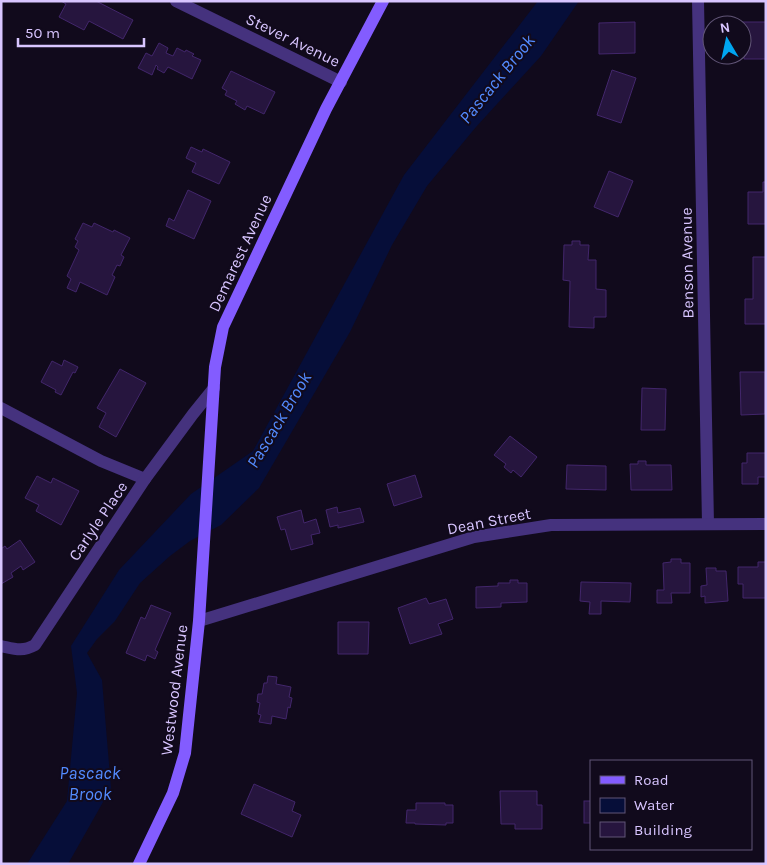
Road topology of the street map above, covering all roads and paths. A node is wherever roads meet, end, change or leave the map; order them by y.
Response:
1 (176, 1) edge
2 (382, 1) edge
3 (698, 1) edge
4 (341, 82) junction
5 (214, 388) junction
6 (1, 408) edge
7 (146, 479) junction
8 (708, 524) junction
9 (766, 524) edge
10 (204, 541) joint
11 (199, 622) junction
12 (1, 646) edge
13 (139, 864) edge

1 - 4 street, Stever Avenue
2 - 4 street, Demarest Avenue
3 - 8 street, Benson Avenue
4 - 5 street, Demarest Avenue
5 - 7 street, Carlyle Place
5 - 10 street, Demarest Avenue
6 - 7 street
7 - 12 street, Carlyle Place
8 - 9 street, Dean Street
8 - 11 street, Dean Street
10 - 11 street, Westwood Avenue
11 - 13 street, Westwood Avenue

